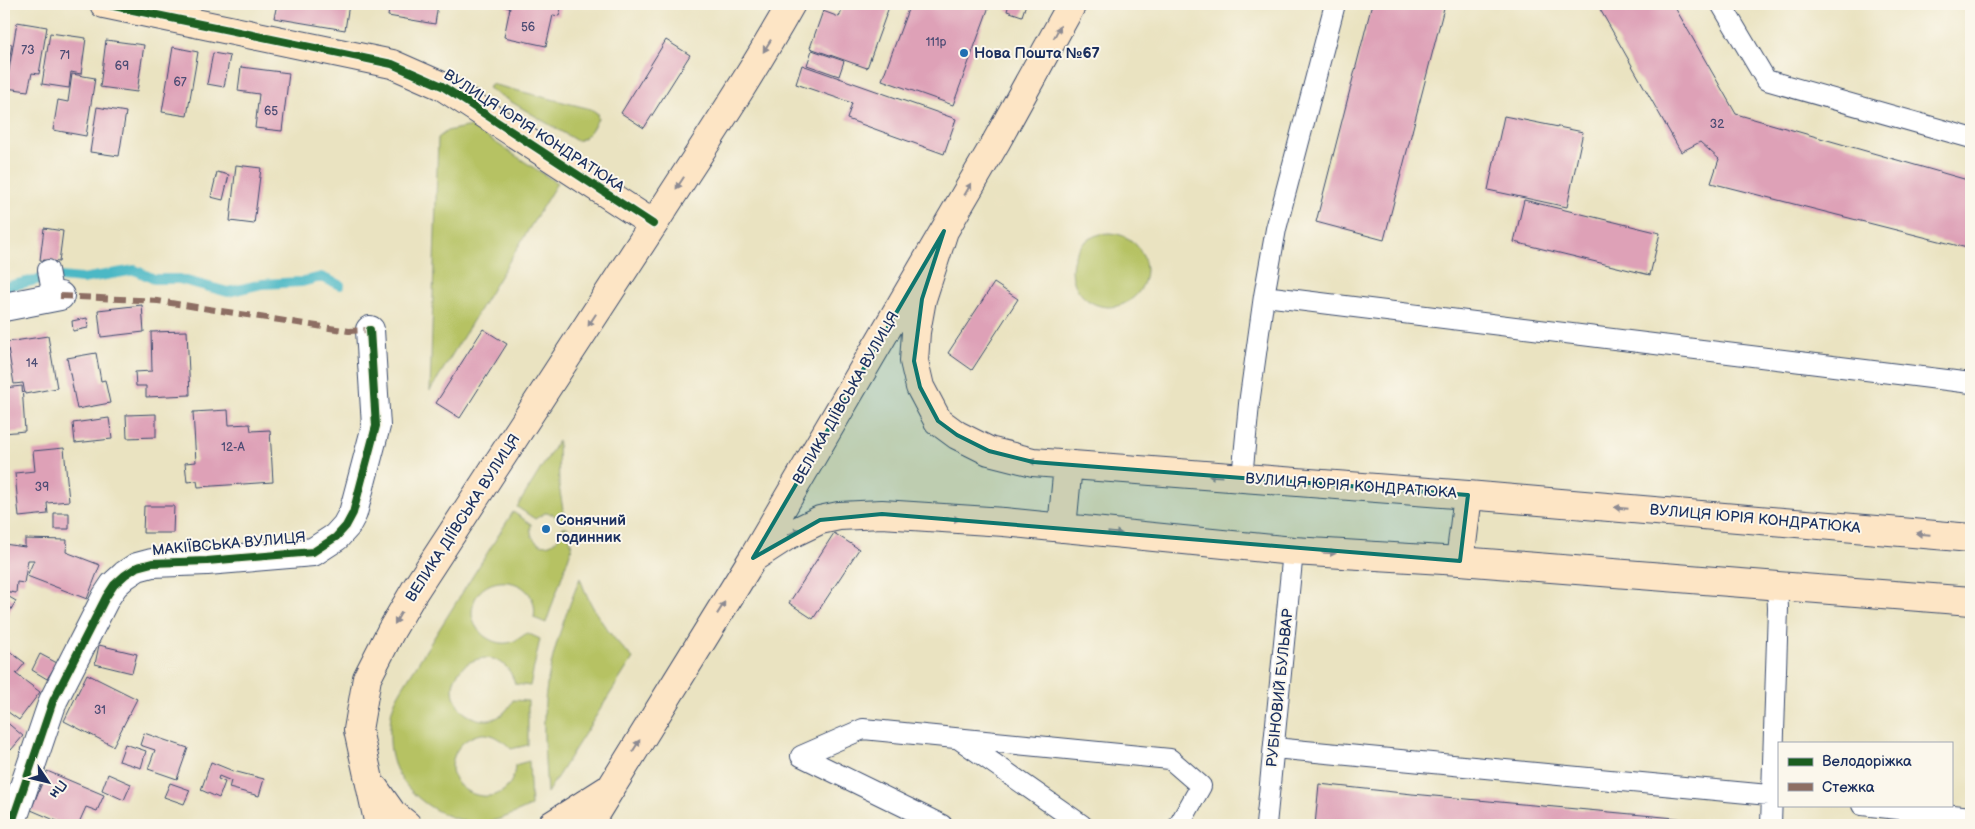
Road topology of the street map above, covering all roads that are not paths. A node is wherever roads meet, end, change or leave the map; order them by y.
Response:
1 (104, 4) edge
2 (791, 4) edge
3 (1072, 4) edge
4 (1335, 4) edge
5 (1722, 4) edge
6 (1971, 138) edge
7 (654, 224) junction
8 (944, 231) junction
9 (48, 270) dead end
10 (1264, 296) junction
11 (56, 297) joint
12 (4, 307) edge
13 (370, 330) dead end
14 (1971, 384) edge
15 (1068, 465) junction
16 (1242, 478) junction
17 (1468, 495) junction
18 (1062, 528) junction
19 (1971, 538) edge
20 (1293, 550) junction
21 (753, 558) junction
22 (1460, 561) junction
23 (1777, 585) junction
24 (1971, 601) edge
25 (958, 738) junction
26 (1274, 748) junction
27 (367, 769) junction
28 (610, 788) junction
29 (1775, 796) edge
30 (1871, 806) edge
31 (1971, 817) edge
32 (10, 825) edge
33 (379, 825) edge
34 (407, 825) edge
35 (552, 825) edge
36 (588, 825) edge
37 (942, 825) edge
38 (1082, 825) edge
39 (1179, 825) edge
40 (1266, 825) edge
41 (1771, 825) edge

1 - 7 main road, ВУЛИЦЯ ЮРІЯ КОНДРАТЮКА
2 -> 7 main road, ВЕЛИКА ДІЇВСЬКА ВУЛИЦЯ
8 -> 3 main road, ВЕЛИКА ДІЇВСЬКА ВУЛИЦЯ
4 - 10 lane
5 - 6 lane
7 -> 27 main road, ВЕЛИКА ДІЇВСЬКА ВУЛИЦЯ
15 -> 8 main road, ВУЛИЦЯ ЮРІЯ КОНДРАТЮКА
8 - 21 main road, ВЕЛИКА ДІЇВСЬКА ВУЛИЦЯ
9 - 11 lane
10 - 14 lane
10 - 16 lane
11 - 12 street
13 - 32 street, МАКІЇВСЬКА ВУЛИЦЯ
16 -> 15 main road, ВУЛИЦЯ ЮРІЯ КОНДРАТЮКА
15 - 18 main road
16 - 17 main road, ВУЛИЦЯ ЮРІЯ КОНДРАТЮКА
19 -> 17 main road, ВУЛИЦЯ ЮРІЯ КОНДРАТЮКА
17 - 22 main road
18 -> 20 main road
21 -> 18 main road
20 -> 22 main road
20 - 26 lane, РУБІНОВИЙ БУЛЬВАР
28 -> 21 main road, ВЕЛИКА ДІЇВСЬКА ВУЛИЦЯ
22 - 23 main road
23 - 24 main road
23 - 29 lane
25 - 37 lane
25 - 38 lane
25 - 39 lane
26 - 29 lane
26 - 40 lane, РУБІНОВИЙ БУЛЬВАР
27 - 33 main road, ВЕЛИКА ДІЇВСЬКА ВУЛИЦЯ
27 - 34 main road, ВЕЛИКА ДІЇВСЬКА ВУЛИЦЯ
28 - 35 main road, ВЕЛИКА ДІЇВСЬКА ВУЛИЦЯ
28 - 36 main road, ВЕЛИКА ДІЇВСЬКА ВУЛИЦЯ
29 - 41 lane
30 - 31 lane

